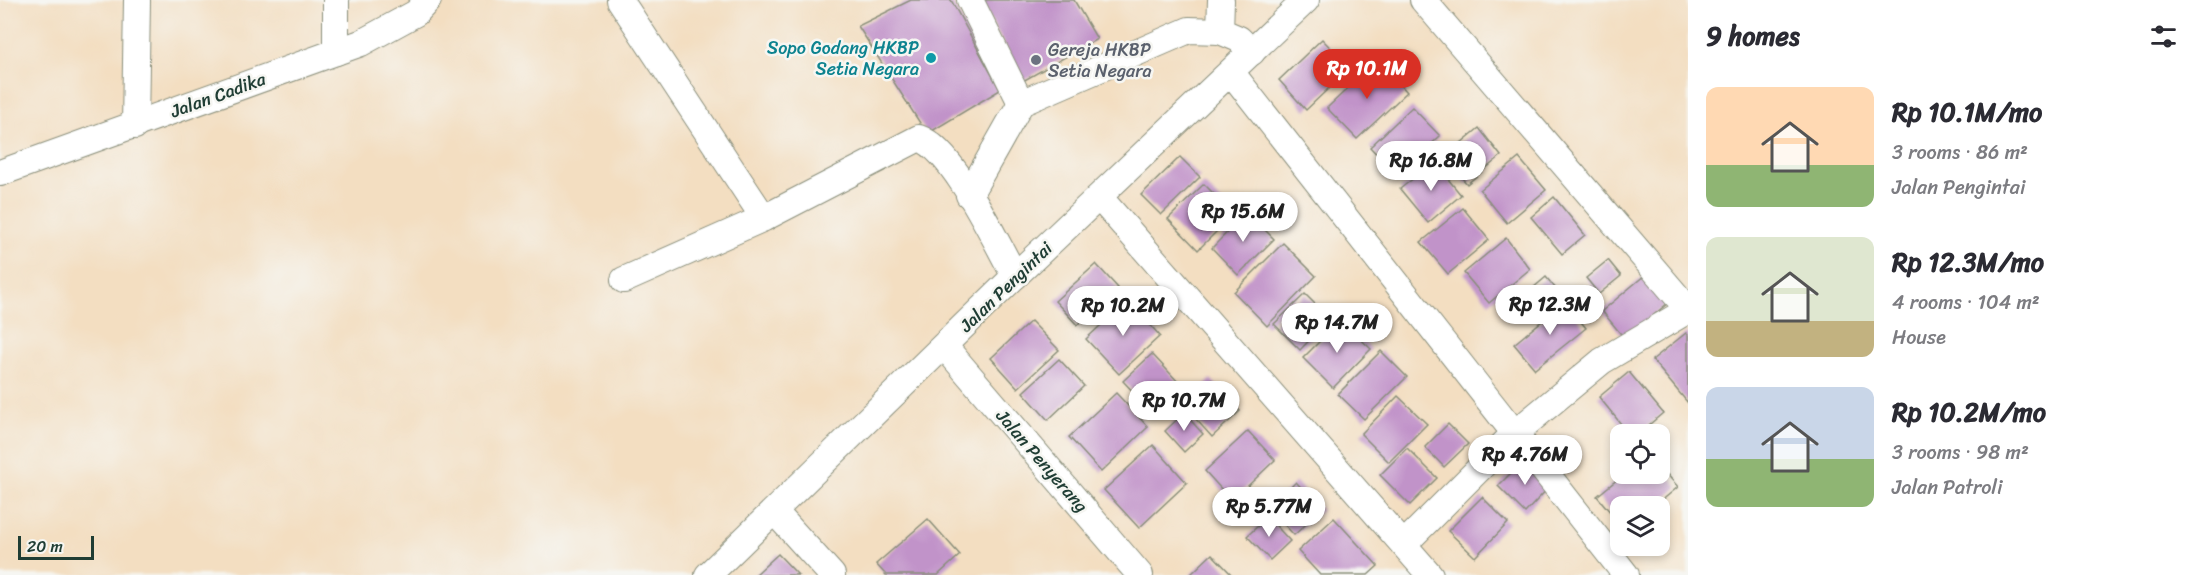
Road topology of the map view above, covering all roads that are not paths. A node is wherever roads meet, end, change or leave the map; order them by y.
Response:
1 (137, 0) edge
2 (336, 0) edge
3 (428, 0) edge
4 (620, 0) edge
5 (970, 0) edge
6 (1221, 0) edge
7 (1306, 0) edge
8 (1423, 0) edge
9 (1220, 31) junction
10 (336, 52) junction
11 (1252, 52) junction
12 (1231, 72) junction
13 (1021, 103) junction
14 (135, 126) junction
15 (0, 173) edge
16 (969, 195) junction
17 (1100, 198) junction
18 (764, 218) junction
19 (1015, 276) junction
20 (624, 280) dead end
21 (1688, 310) edge
22 (945, 347) junction
23 (1515, 433) junction
24 (774, 511) junction
25 (1404, 544) junction
26 (708, 575) edge
27 (831, 575) edge
28 (1140, 575) edge
29 (1430, 575) edge
30 (1626, 575) edge

1 - 14 street
2 - 10 street
3 - 10 street, Jalan Cadika
4 - 18 street
5 - 13 street
6 - 9 street
7 - 11 street, Jalan Pengintai
8 - 21 street
9 - 11 street
9 - 13 street
10 - 14 street, Jalan Cadika
11 - 12 street, Jalan Pengintai
12 - 17 street, Jalan Pengintai
12 - 23 street
13 - 16 street
14 - 15 street, Jalan Cadika
16 - 18 street
16 - 19 street
17 - 19 street, Jalan Pengintai
17 - 25 street
18 - 20 street
19 - 22 street, Jalan Pengintai
21 - 23 street
22 - 24 street, Jalan Pengintai
22 - 28 street, Jalan Penyerang
23 - 25 street
23 - 30 street
24 - 26 street, Jalan Pengintai
24 - 27 street
25 - 29 street

